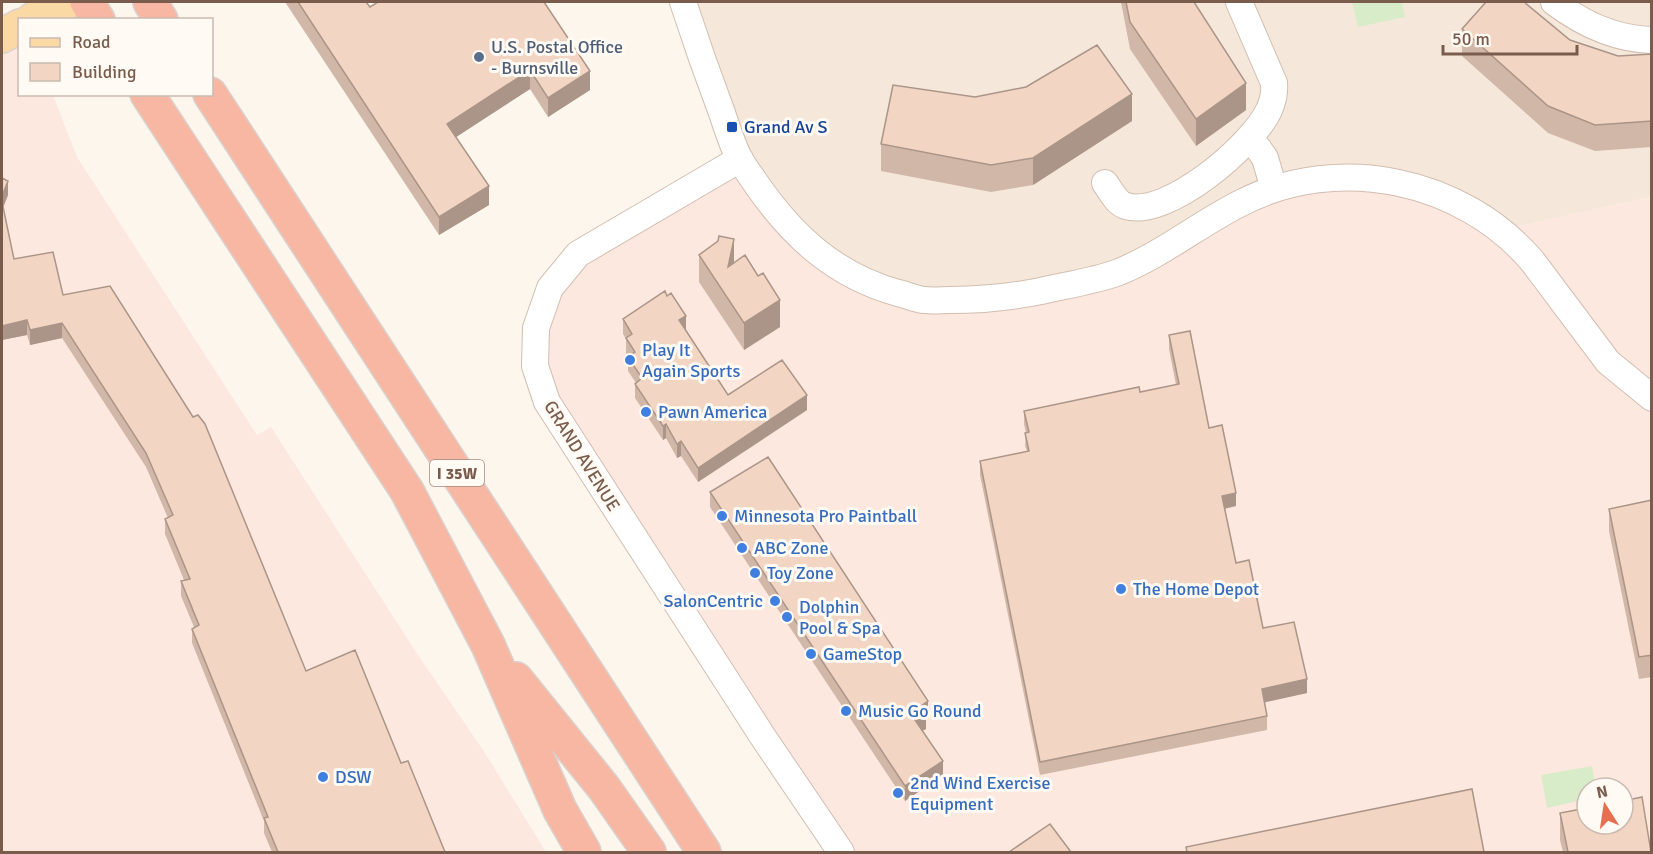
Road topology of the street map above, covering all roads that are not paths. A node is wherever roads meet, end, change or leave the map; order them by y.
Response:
1 (67, 2) edge
2 (87, 2) edge
3 (150, 2) edge
4 (683, 2) edge
5 (1239, 2) edge
6 (1554, 2) edge
7 (37, 18) edge
8 (97, 18) edge
9 (160, 18) edge
10 (18, 27) edge
11 (2, 36) edge
12 (1652, 40) edge
13 (148, 96) edge
14 (211, 96) edge
15 (1250, 137) junction
16 (740, 159) junction
17 (1105, 183) dead end
18 (1274, 189) junction
19 (1652, 398) edge
20 (488, 645) junction
21 (584, 852) edge
22 (649, 852) edge
23 (704, 852) edge
24 (841, 852) edge

1 - 7 main road
2 - 8 highway
3 - 9 highway
4 - 16 street
5 - 15 street
6 - 12 street
10 - 11 main road
13 - 20 highway, I 35W
14 - 23 highway, I 35W
15 - 17 street
15 - 18 street
16 - 18 street
16 - 24 street, GRAND AVENUE
18 - 19 street
20 - 21 highway
20 - 22 highway, I 35W

